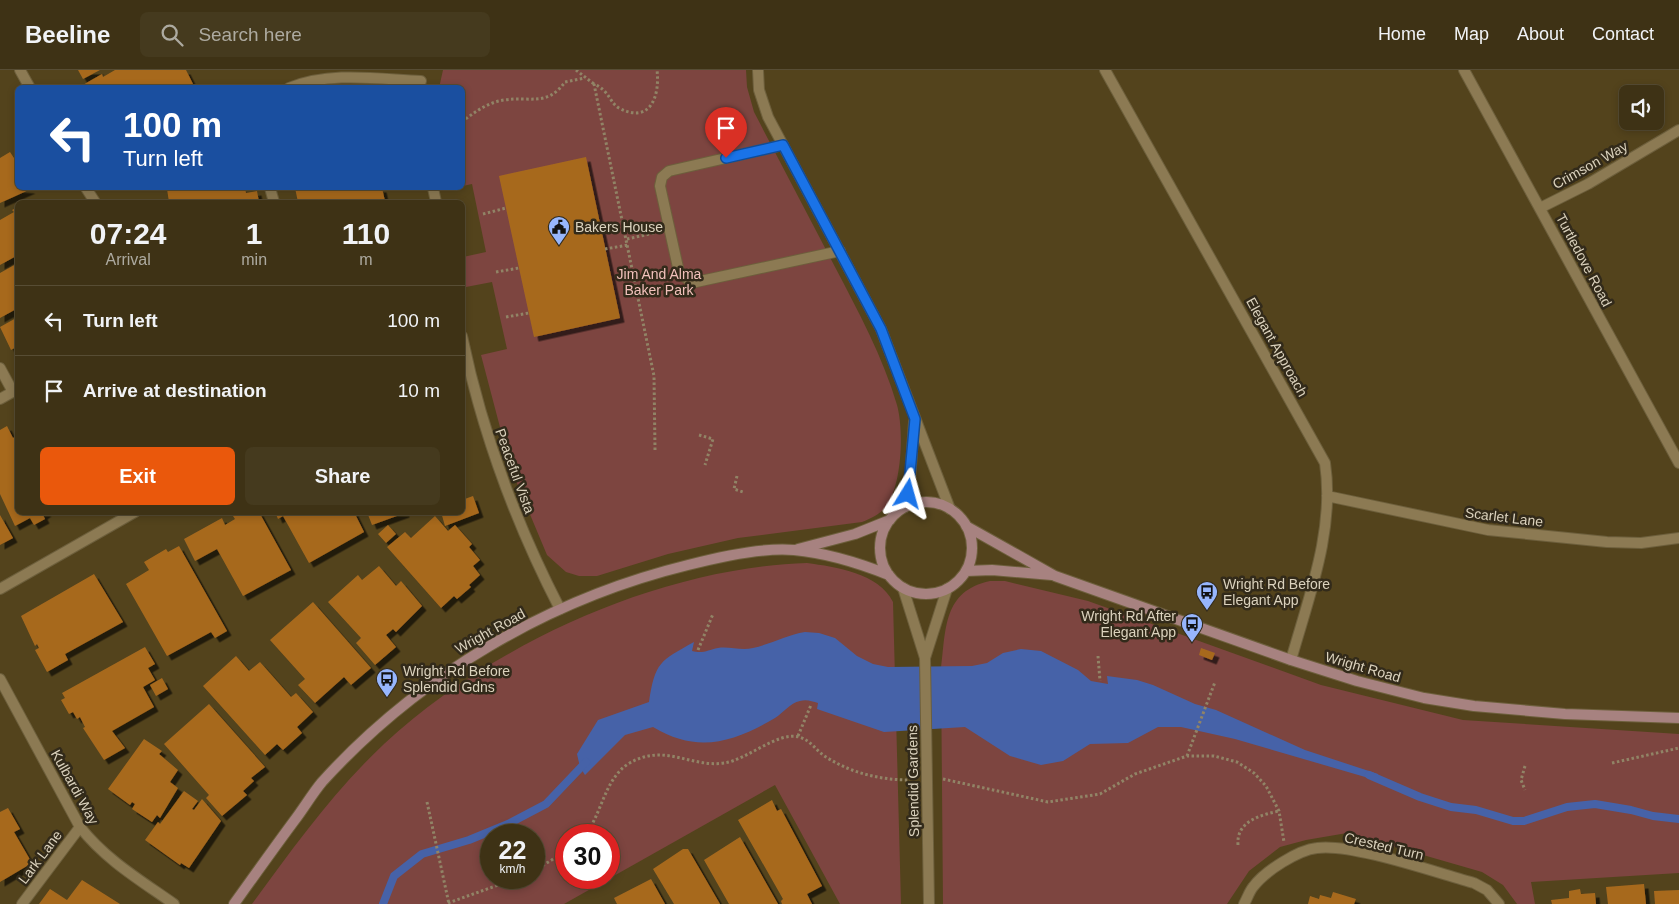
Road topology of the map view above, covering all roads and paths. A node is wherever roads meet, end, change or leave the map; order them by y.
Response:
1 (20, 70) edge
2 (426, 70) edge
3 (576, 70) edge
4 (657, 70) edge
5 (758, 70) edge
6 (1105, 70) edge
7 (1464, 70) edge
8 (585, 78) junction
9 (420, 84) edge
10 (594, 84) junction
11 (28, 85) edge
12 (299, 85) edge
13 (465, 120) edge
14 (1679, 130) edge
15 (783, 145) junction
16 (506, 208) dead end
17 (1540, 208) junction
18 (483, 214) dead end
19 (669, 230) junction
20 (627, 239) junction
21 (628, 245) junction
22 (605, 249) dead end
23 (840, 250) junction
24 (519, 268) dead end
25 (496, 272) dead end
26 (529, 313) dead end
27 (506, 317) dead end
28 (465, 363) edge
29 (0, 368) edge
30 (467, 381) edge
31 (15, 391) edge
32 (0, 399) edge
33 (915, 419) junction
34 (699, 435) dead end
35 (655, 450) dead end
36 (1678, 461) edge
37 (705, 465) dead end
38 (737, 476) dead end
39 (743, 492) dead end
40 (1327, 496) junction
41 (905, 507) junction
42 (950, 509) junction
43 (130, 515) edge
44 (890, 520) junction
45 (966, 526) junction
46 (1679, 538) edge
47 (794, 550) junction
48 (966, 571) junction
49 (890, 575) junction
50 (1055, 576) junction
51 (903, 588) junction
52 (0, 589) edge
53 (947, 589) junction
54 (560, 609) junction
55 (713, 614) dead end
56 (698, 650) dead end
57 (1098, 656) dead end
58 (925, 658) junction
59 (1291, 660) junction
60 (0, 679) edge
61 (1100, 681) dead end
62 (1215, 682) dead end
63 (812, 706) dead end
64 (1679, 718) edge
65 (798, 736) dead end
66 (1679, 748) edge
67 (1187, 756) dead end
68 (1612, 763) dead end
69 (1525, 766) dead end
70 (1525, 790) dead end
71 (427, 802) dead end
72 (1279, 811) dead end
73 (80, 827) junction
74 (1238, 844) dead end
75 (488, 889) edge
76 (22, 904) edge
77 (174, 904) edge
78 (234, 904) edge
79 (448, 904) edge
80 (928, 904) edge
81 (1244, 904) edge
82 (1499, 904) edge

1 - 11 street
2 - 9 street
3 - 8 path
4 - 10 path
5 - 15 street
6 - 40 street, Elegant Approach
7 - 17 street, Turtledove Road
8 - 10 path
8 - 13 path
9 - 12 street
10 - 20 path
14 - 17 street, Crimson Way
15 - 19 street
15 - 23 street
16 - 18 path
17 - 36 street, Turtledove Road
19 - 20 path
19 - 23 street
20 - 21 path
21 - 22 path
21 - 35 path
23 - 33 street
24 - 25 path
26 - 27 path
28 - 30 street, Peaceful Vista
29 - 31 street
30 - 54 street, Peaceful Vista
31 - 32 street
33 - 41 street
33 - 42 street
34 - 37 path
38 - 39 path
40 - 46 street, Scarlet Lane
40 - 59 street, Elegant Approach
41 - 42 street
41 - 44 street
42 - 45 street
43 - 52 street
44 - 47 street, Wright Road
44 - 49 street
45 - 48 street
45 - 50 street, Wright Road
47 - 49 street, Wright Road
47 - 54 street, Wright Road
48 - 50 street, Wright Road
48 - 53 street
49 - 51 street
50 - 59 street, Wright Road
51 - 53 street
51 - 58 street, Splendid Gardens
53 - 58 street, Splendid Gardens
54 - 78 street, Wright Road
55 - 56 path
57 - 61 path
58 - 80 street, Splendid Gardens
59 - 64 street, Wright Road
60 - 73 street, Kulbardi Way
62 - 67 path
63 - 65 path
66 - 68 path
69 - 70 path
71 - 79 path
72 - 74 path
73 - 76 street, Lark Lane
73 - 77 street, Kulbardi Way
75 - 79 path
81 - 82 street, Crested Turn

